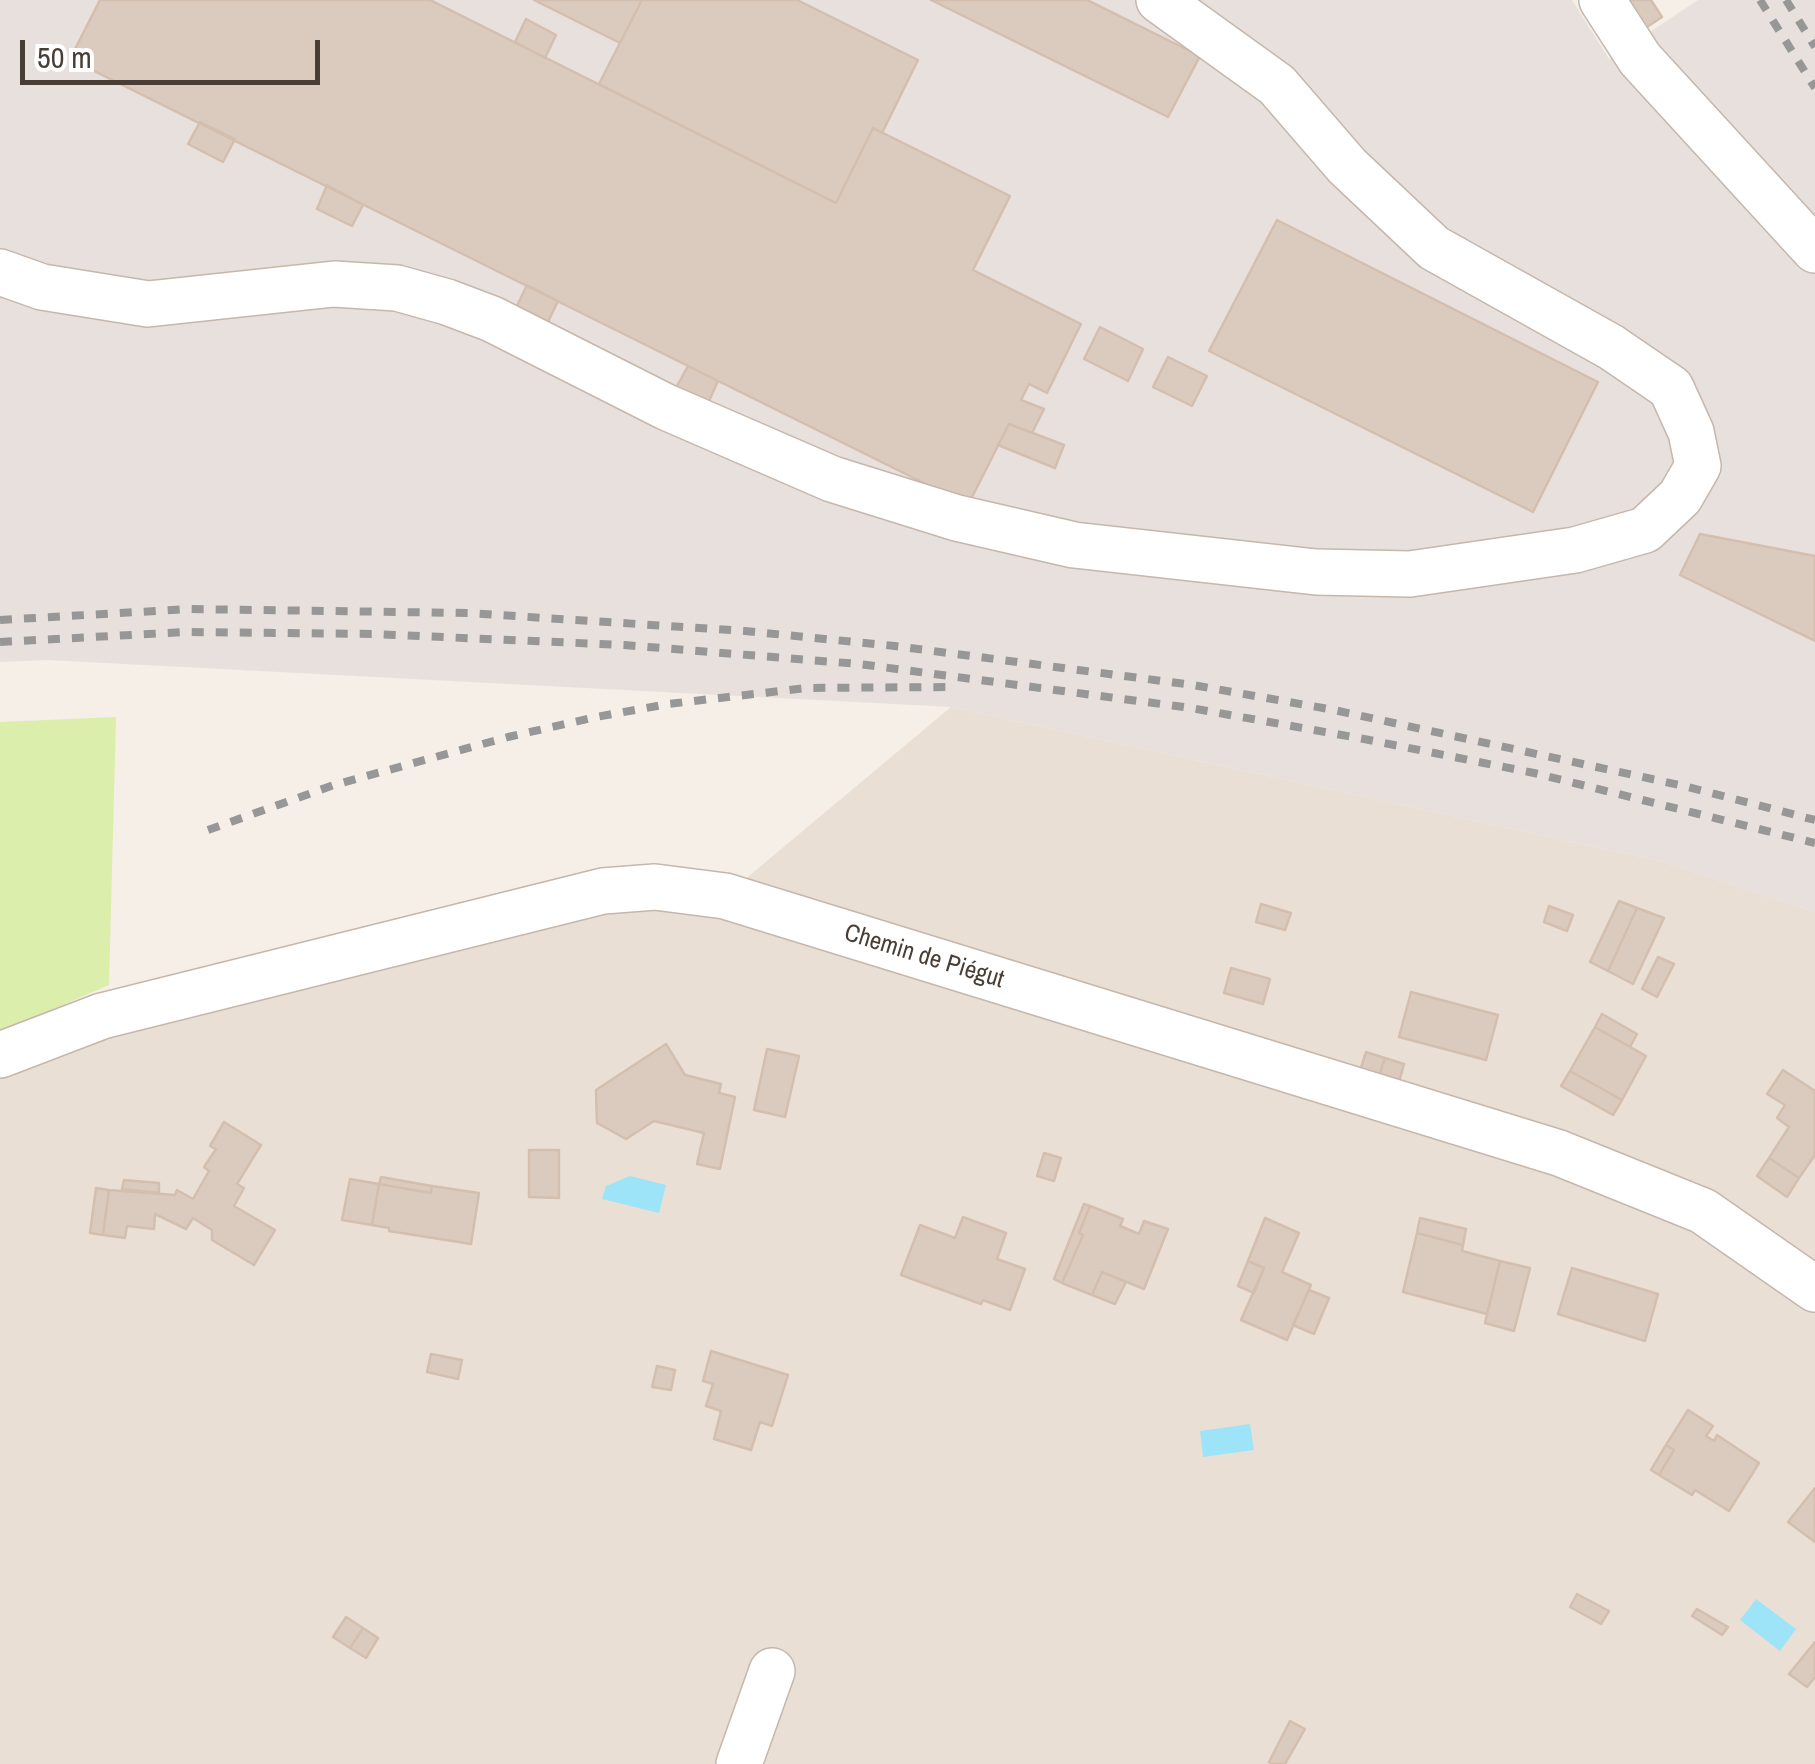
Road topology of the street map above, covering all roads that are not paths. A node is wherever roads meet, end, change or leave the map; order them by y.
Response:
1 (1159, 0) edge
2 (1602, 0) edge
3 (1815, 250) edge
4 (0, 272) edge
5 (0, 1055) edge
6 (1815, 1290) edge
7 (772, 1671) dead end
8 (739, 1764) edge

1 - 4 street
2 - 3 street
5 - 6 street, Chemin de Piégut
7 - 8 street

